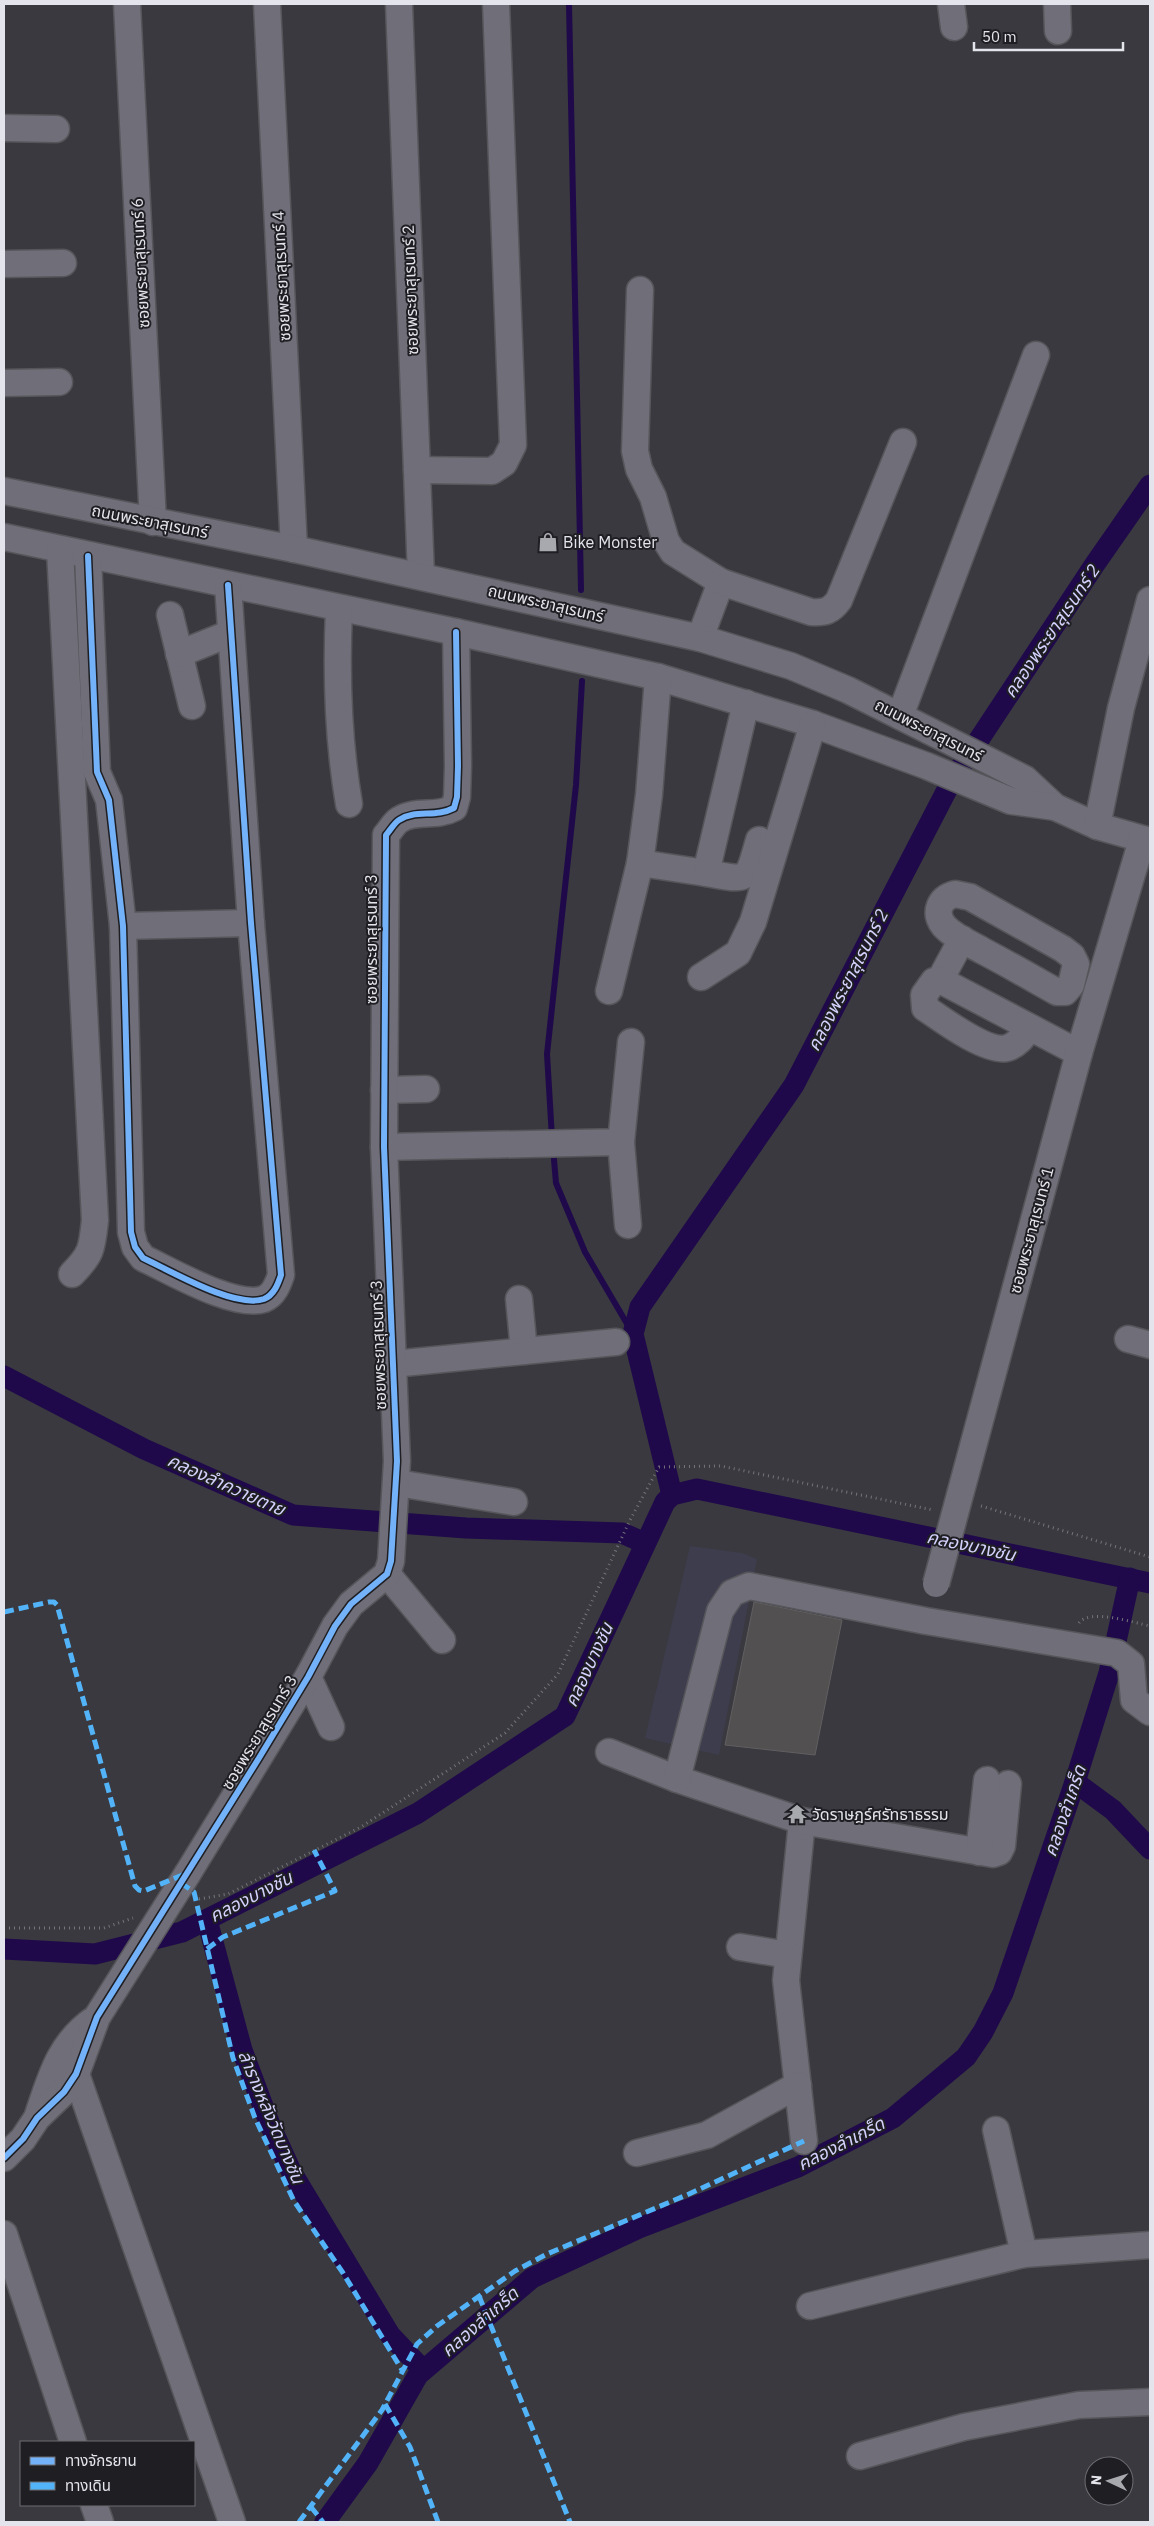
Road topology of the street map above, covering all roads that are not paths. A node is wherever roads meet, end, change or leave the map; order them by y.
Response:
1 (127, 4) edge
2 (267, 4) edge
3 (399, 4) edge
4 (496, 4) edge
5 (1057, 4) edge
6 (1058, 31) dead end
7 (4, 128) edge
8 (56, 129) dead end
9 (63, 263) dead end
10 (4, 264) edge
11 (640, 290) dead end
12 (1036, 355) dead end
13 (59, 382) dead end
14 (4, 383) edge
15 (903, 442) dead end
16 (417, 470) junction
17 (4, 492) edge
18 (153, 522) junction
19 (4, 537) edge
20 (294, 549) junction
21 (60, 550) junction
22 (88, 556) junction
23 (421, 576) junction
24 (721, 582) junction
25 (228, 585) junction
26 (1150, 600) edge
27 (339, 609) junction
28 (170, 615) dead end
29 (456, 632) junction
30 (231, 633) junction
31 (700, 638) junction
32 (179, 654) junction
33 (658, 677) junction
34 (746, 703) junction
35 (192, 706) dead end
36 (900, 716) junction
37 (813, 724) junction
38 (772, 796) dead end
39 (349, 804) dead end
40 (1076, 817) junction
41 (1146, 840) edge
42 (640, 863) junction
43 (706, 873) junction
44 (250, 924) junction
45 (122, 926) junction
46 (962, 939) junction
47 (701, 977) dead end
48 (940, 980) junction
49 (608, 991) dead end
50 (1030, 1027) junction
51 (631, 1042) dead end
52 (1079, 1053) junction
53 (426, 1089) dead end
54 (384, 1090) junction
55 (621, 1142) junction
56 (384, 1147) junction
57 (628, 1224) dead end
58 (72, 1274) dead end
59 (519, 1299) dead end
60 (616, 1342) dead end
61 (524, 1351) junction
62 (393, 1364) junction
63 (396, 1488) junction
64 (514, 1502) dead end
65 (389, 1568) junction
66 (926, 1621) junction
67 (442, 1640) dead end
68 (308, 1677) junction
69 (1150, 1712) edge
70 (331, 1727) dead end
71 (609, 1752) dead end
72 (677, 1780) junction
73 (998, 1782) dead end
74 (802, 1821) junction
75 (740, 1947) dead end
76 (788, 1955) junction
77 (97, 2017) junction
78 (76, 2074) junction
79 (798, 2085) junction
80 (37, 2118) junction
81 (996, 2130) dead end
82 (804, 2141) dead end
83 (637, 2153) dead end
84 (4, 2158) edge
85 (4, 2234) edge
86 (1150, 2245) edge
87 (1024, 2254) junction
88 (810, 2306) dead end
89 (1150, 2402) edge
90 (73, 2441) edge
91 (860, 2456) dead end
92 (94, 2506) edge
93 (100, 2522) edge
94 (232, 2522) edge

1 - 18 street, ซอยพระยาสุเรนทร์ 6
2 - 20 street, ซอยพระยาสุเรนทร์ 4
3 - 16 street, ซอยพระยาสุเรนทร์ 2
4 - 16 street
5 - 6 street
7 - 8 street
9 - 10 street
11 - 24 street
12 - 36 street
13 - 14 street
15 - 24 street
16 - 23 street, ซอยพระยาสุเรนทร์ 2
17 - 18 street, ถนนพระยาสุเรนทร์
18 - 20 street, ถนนพระยาสุเรนทร์
19 - 21 street, ถนนพระยาสุเรนทร์
20 - 23 street, ถนนพระยาสุเรนทร์
21 - 22 street, ถนนพระยาสุเรนทร์
21 - 58 street
22 - 25 street, ถนนพระยาสุเรนทร์
22 - 45 street
23 - 31 street, ถนนพระยาสุเรนทร์
24 - 31 street
25 - 27 street, ถนนพระยาสุเรนทร์
25 - 30 street
26 - 40 street
27 - 29 street, ถนนพระยาสุเรนทร์
27 - 39 street
28 - 32 street
29 - 33 street, ถนนพระยาสุเรนทร์
29 - 54 street, ซอยพระยาสุเรนทร์ 3
30 - 32 street
30 - 44 street
31 - 36 street, ถนนพระยาสุเรนทร์
32 - 35 street
33 - 34 street, ถนนพระยาสุเรนทร์
33 - 42 street
34 - 37 street, ถนนพระยาสุเรนทร์
34 - 43 street
36 - 40 street, ถนนพระยาสุเรนทร์
37 - 40 street, ถนนพระยาสุเรนทร์
37 - 47 street
38 - 43 street
40 - 41 street, ถนนพระยาสุเรนทร์
41 - 52 street, ซอยพระยาสุเรนทร์ 1
42 - 43 street
42 - 49 street
44 - 45 street
44 - 45 street
46 - 46 street
46 - 48 street
48 - 50 street
48 - 50 street
50 - 52 street
51 - 55 street
52 - 66 street, ซอยพระยาสุเรนทร์ 1, bridge
53 - 54 street
54 - 56 street, ซอยพระยาสุเรนทร์ 3
55 - 56 street
55 - 57 street
56 - 62 street, ซอยพระยาสุเรนทร์ 3
59 - 61 street
60 - 61 street
61 - 62 street
62 - 63 street, ซอยพระยาสุเรนทร์ 3
63 - 64 street
63 - 65 street, ซอยพระยาสุเรนทร์ 3
65 - 67 street
65 - 68 street, ซอยพระยาสุเรนทร์ 3
66 - 69 street
66 - 72 street
68 - 70 street
68 - 77 street, ซอยพระยาสุเรนทร์ 3, bridge
71 - 72 street
72 - 74 street
73 - 74 street
74 - 76 street
75 - 76 street
76 - 79 street
77 - 78 street
77 - 80 street
78 - 80 street
78 - 94 street
79 - 82 street
79 - 83 street
80 - 84 street
81 - 87 street
85 - 90 street
86 - 87 street
87 - 88 street
89 - 91 street
92 - 93 street

